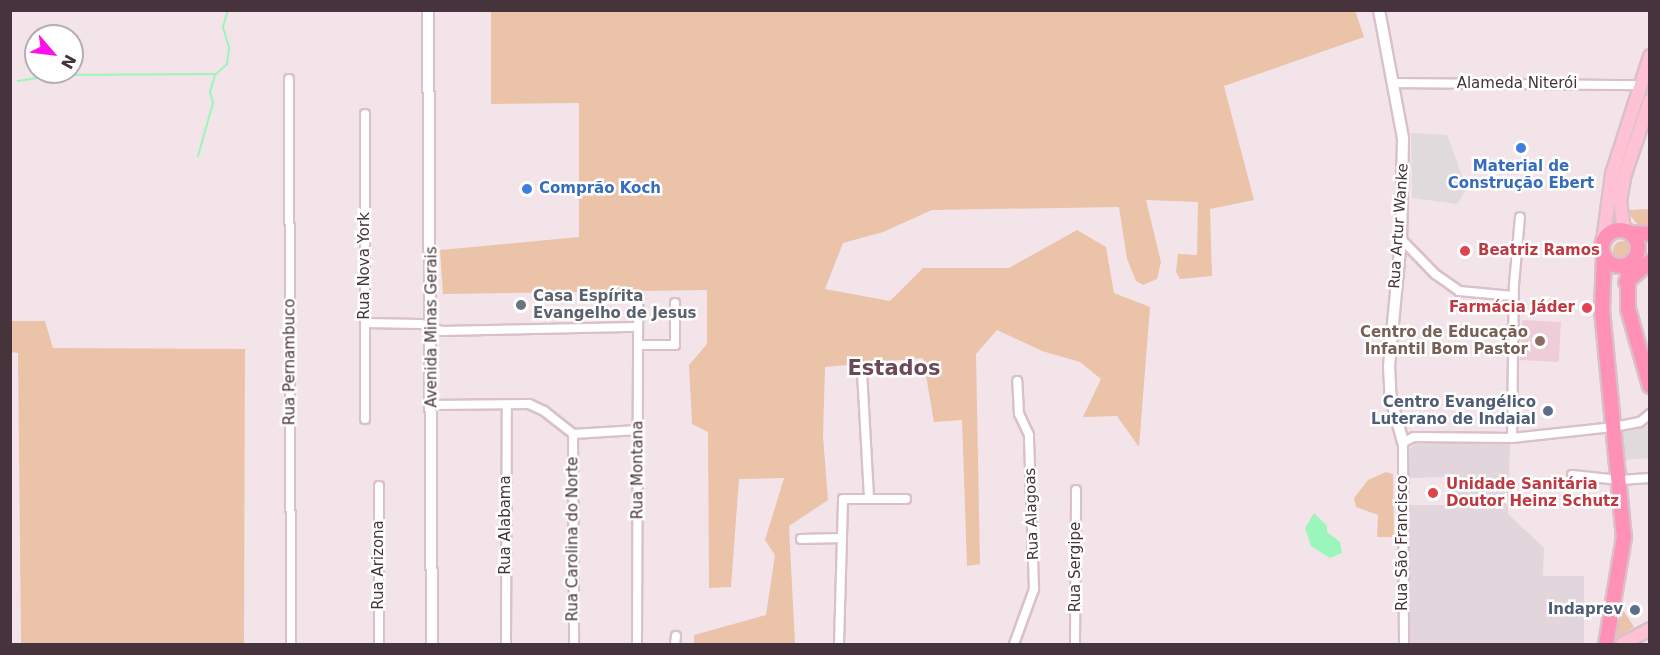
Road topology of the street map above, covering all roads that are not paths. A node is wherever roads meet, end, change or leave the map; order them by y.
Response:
1 (428, 10) edge
2 (1379, 10) edge
3 (1650, 56) edge
4 (289, 79) dead end
5 (1393, 83) junction
6 (1641, 86) junction
7 (1650, 100) edge
8 (365, 114) dead end
9 (1646, 121) edge
10 (1624, 155) junction
11 (1521, 218) dead end
12 (1627, 232) junction
13 (1650, 234) edge
14 (1401, 239) junction
15 (1603, 242) junction
16 (1604, 256) junction
17 (1630, 262) junction
18 (1650, 262) edge
19 (1626, 289) junction
20 (638, 296) dead end
21 (1514, 296) junction
22 (1602, 298) junction
23 (675, 303) dead end
24 (365, 323) junction
25 (638, 327) junction
26 (432, 328) junction
27 (638, 345) junction
28 (862, 372) dead end
29 (1017, 381) dead end
30 (1650, 386) edge
31 (432, 405) junction
32 (507, 405) junction
33 (1650, 414) edge
34 (365, 419) dead end
35 (1614, 426) junction
36 (638, 430) junction
37 (573, 434) junction
38 (1512, 438) junction
39 (1403, 442) junction
40 (1572, 475) dead end
41 (1650, 478) edge
42 (1620, 480) junction
43 (379, 486) dead end
44 (1076, 490) dead end
45 (869, 499) junction
46 (906, 499) dead end
47 (842, 538) junction
48 (801, 539) dead end
49 (1650, 629) edge
50 (291, 645) edge
51 (379, 645) edge
52 (432, 645) edge
53 (506, 645) edge
54 (574, 645) edge
55 (637, 645) edge
56 (839, 645) edge
57 (1014, 645) edge
58 (1075, 645) edge
59 (1404, 645) edge
60 (1606, 645) edge
61 (1622, 645) edge

1 - 26 street, Avenida Minas Gerais
2 - 5 street, Rua Artur Wanke
3 - 6 main road
4 - 50 street, Rua Pernambuco
5 - 6 street, Alameda Niterói
5 - 14 street, Rua Artur Wanke
6 - 10 main road
7 - 9 main road
8 - 24 street, Rua Nova York
9 - 10 main road
10 - 12 main road
10 - 15 main road
11 - 21 street
12 - 13 main road
12 - 15 main road
12 - 17 main road
14 - 21 street
14 - 39 street, Rua Artur Wanke
15 - 16 main road
16 - 17 main road
16 - 22 main road
17 - 18 main road
17 - 19 main road
18 - 19 main road
19 - 22 main road
19 - 30 main road
20 - 25 street, Rua Montana
21 - 38 street
22 - 35 main road
23 - 27 street
24 - 26 street
24 - 34 street, Rua Nova York
25 - 26 street
25 - 27 street, Rua Montana
26 - 31 street, Avenida Minas Gerais
27 - 36 street, Rua Montana
28 - 45 street
29 - 57 street, Rua Alagoas
31 - 32 street
31 - 52 street, Avenida Minas Gerais
32 - 37 street
32 - 53 street, Rua Alabama
33 - 35 street
35 - 38 street
35 - 42 main road
36 - 37 street
36 - 55 street, Rua Montana
37 - 54 street, Rua Carolina do Norte
38 - 39 street
39 - 59 street, Rua São Francisco
40 - 42 street
41 - 42 street
42 - 60 main road
43 - 51 street, Rua Arizona
44 - 58 street, Rua Sergipe
45 - 46 street
45 - 47 street
47 - 48 street
47 - 56 street
49 - 61 main road

